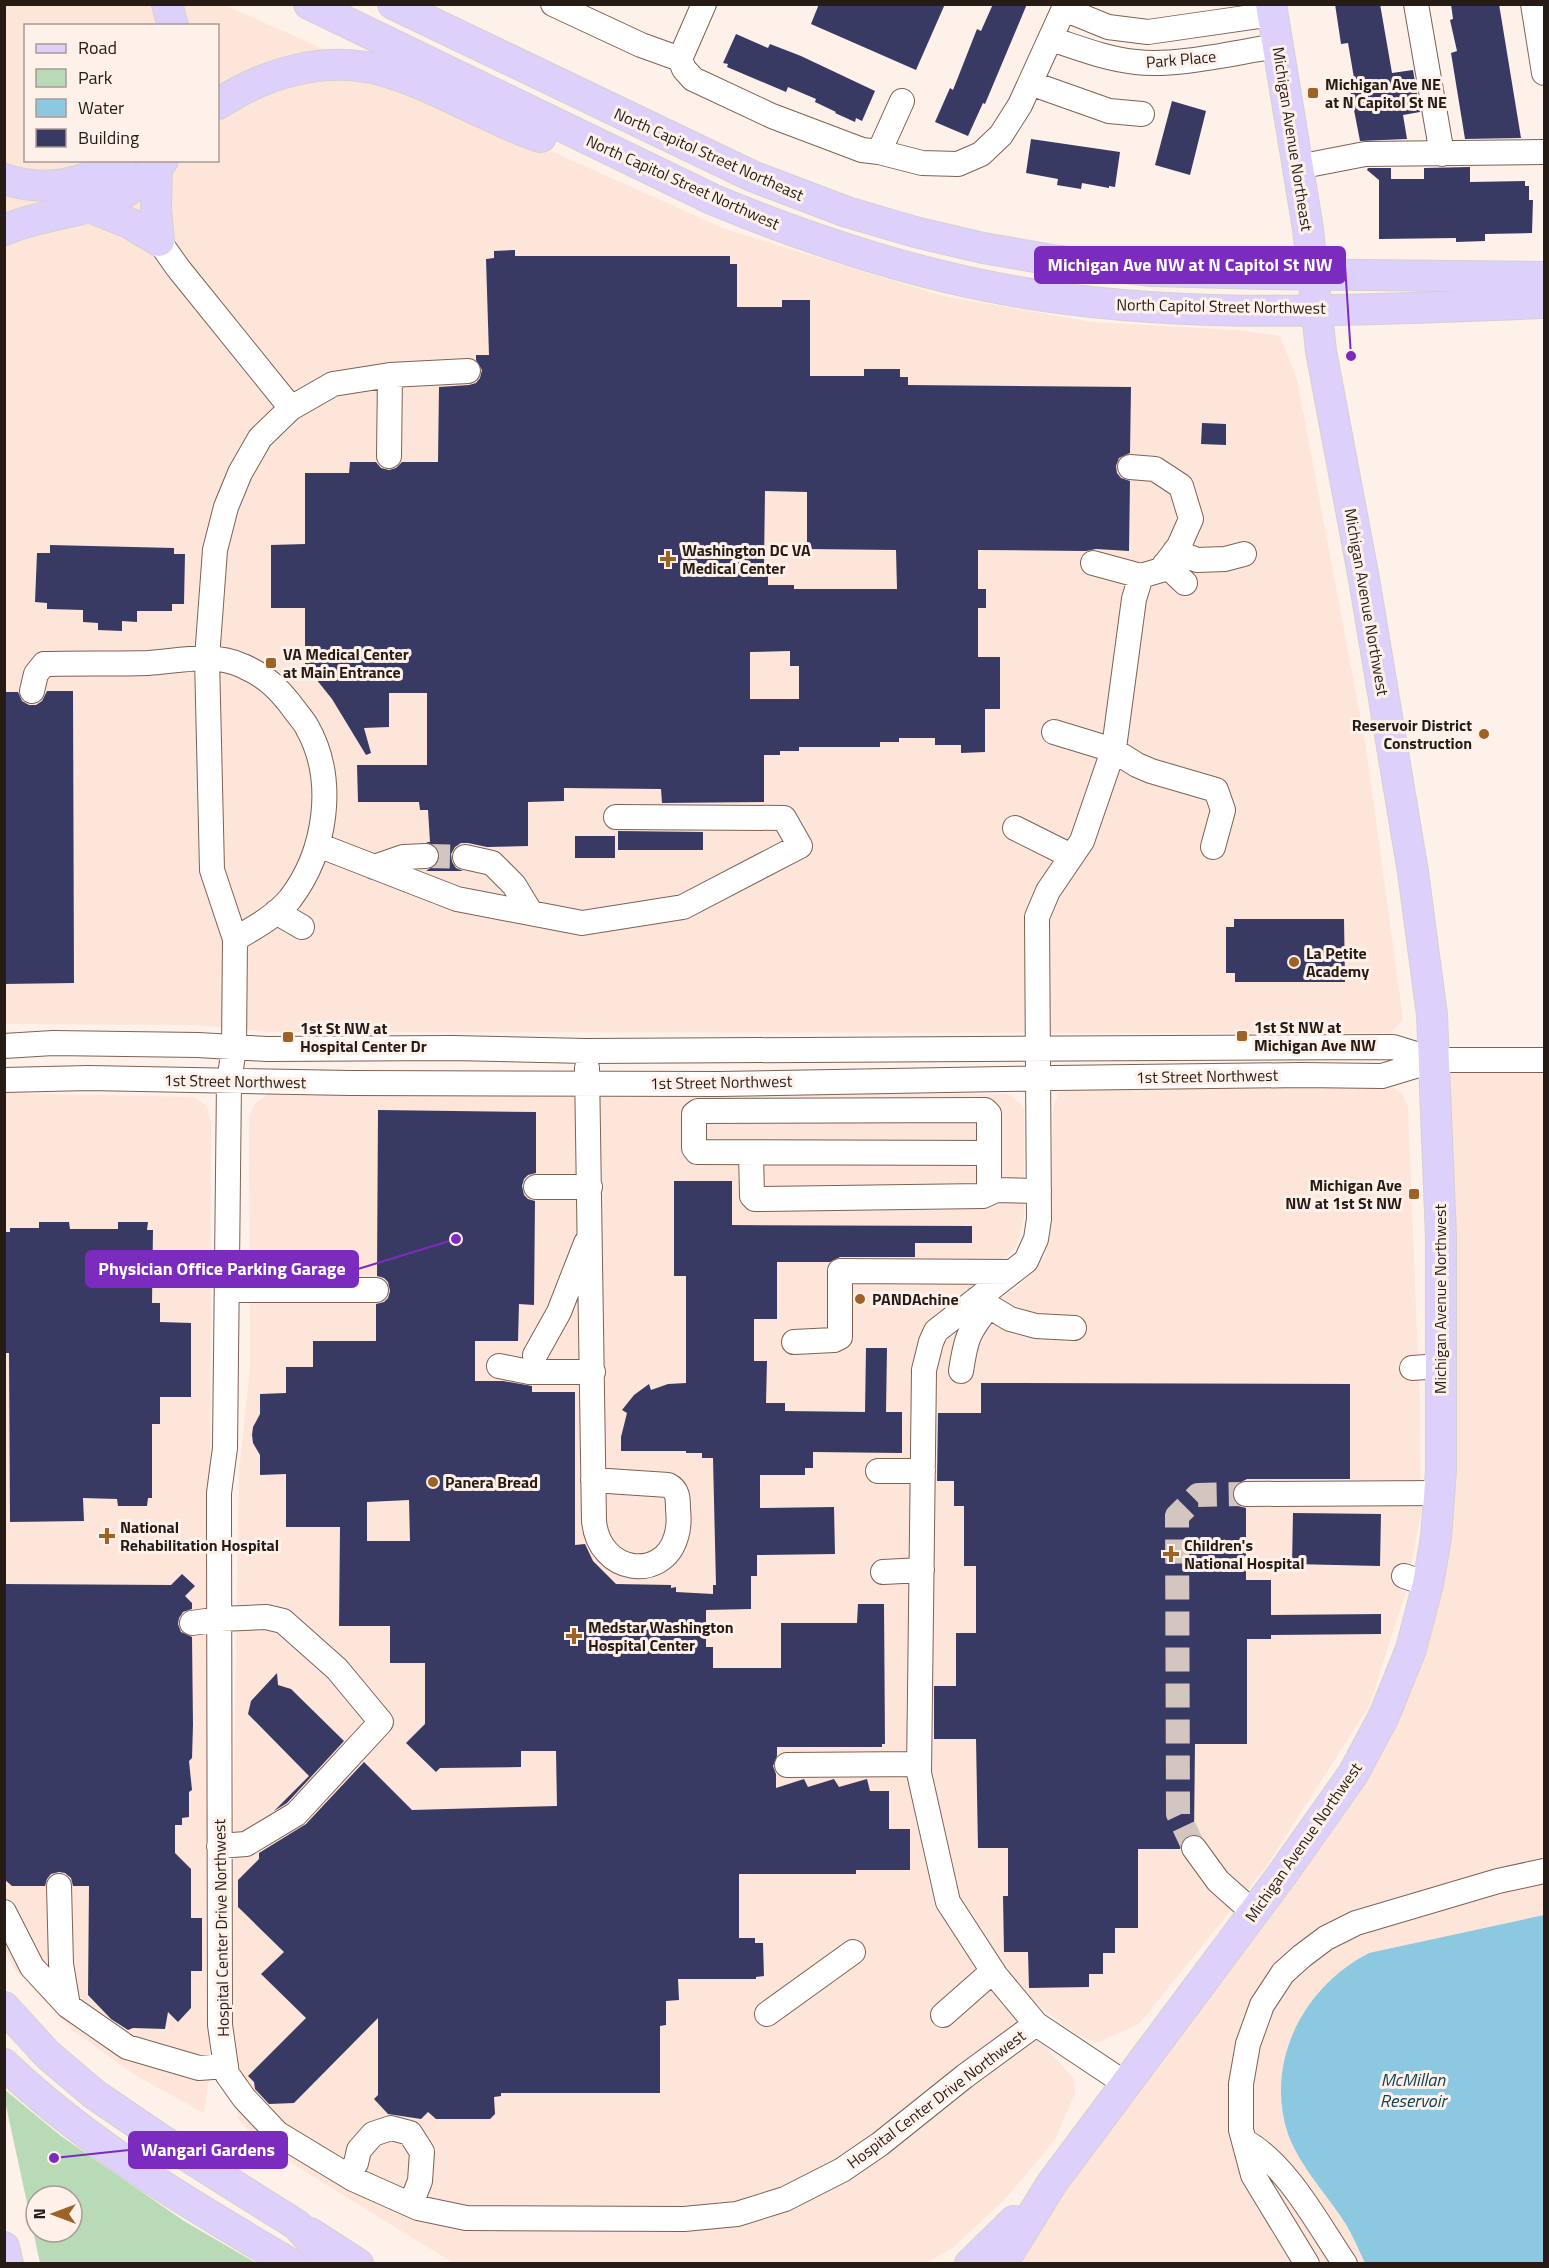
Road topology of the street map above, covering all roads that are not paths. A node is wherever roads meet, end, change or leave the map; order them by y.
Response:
1 (167, 4) edge
2 (309, 4) edge
3 (393, 4) edge
4 (553, 4) edge
5 (704, 4) edge
6 (1416, 4) edge
7 (1533, 4) edge
8 (1065, 7) edge
9 (1272, 9) edge
10 (172, 24) edge
11 (1161, 32) junction
12 (1051, 39) junction
13 (1278, 46) junction
14 (680, 59) junction
15 (1163, 62) junction
16 (1545, 73) edge
17 (1030, 83) junction
18 (902, 101) dead end
19 (219, 103) edge
20 (1142, 114) dead end
21 (879, 152) junction
22 (1545, 152) edge
23 (1442, 154) junction
24 (118, 162) edge
25 (160, 164) edge
26 (1298, 167) junction
27 (646, 168) junction
28 (4, 179) edge
29 (90, 207) junction
30 (4, 230) edge
31 (159, 241) junction
32 (1313, 275) junction
33 (1545, 277) edge
34 (1545, 303) edge
35 (1317, 309) junction
36 (468, 371) dead end
37 (390, 375) junction
38 (291, 408) junction
39 (389, 456) dead end
40 (1130, 467) dead end
41 (1244, 554) dead end
42 (1170, 558) junction
43 (1094, 563) dead end
44 (1141, 576) junction
45 (1185, 583) dead end
46 (207, 658) junction
47 (32, 692) dead end
48 (1054, 732) dead end
49 (1113, 750) junction
50 (616, 817) dead end
51 (1016, 828) dead end
52 (318, 845) junction
53 (1213, 848) dead end
54 (426, 856) tunnel mouth
55 (1071, 856) junction
56 (465, 857) tunnel mouth
57 (374, 867) junction
58 (276, 912) junction
59 (531, 913) junction
60 (302, 927) dead end
61 (235, 939) junction
62 (4, 1046) edge
63 (234, 1048) junction
64 (1038, 1048) junction
65 (586, 1051) junction
66 (1435, 1060) junction
67 (1545, 1060) edge
68 (1038, 1078) junction
69 (4, 1080) edge
70 (229, 1082) junction
71 (588, 1083) junction
72 (751, 1153) junction
73 (989, 1153) junction
74 (536, 1187) dead end
75 (590, 1187) junction
76 (987, 1194) junction
77 (1039, 1195) junction
78 (591, 1230) junction
79 (1012, 1272) junction
80 (227, 1290) junction
81 (376, 1290) dead end
82 (983, 1302) junction
83 (1074, 1328) dead end
84 (794, 1342) dead end
85 (535, 1355) dead end
86 (499, 1366) dead end
87 (941, 1371) junction
88 (593, 1372) junction
89 (878, 1471) dead end
90 (923, 1471) junction
91 (593, 1480) dead end
92 (1440, 1493) junction
93 (1246, 1494) tunnel mouth
94 (922, 1570) junction
95 (883, 1572) dead end
96 (220, 1619) junction
97 (192, 1623) dead end
98 (919, 1764) junction
99 (787, 1765) dead end
100 (219, 1846) junction
101 (1194, 1848) tunnel mouth
102 (1545, 1871) edge
103 (59, 1886) dead end
104 (4, 1912) edge
105 (1254, 1913) junction
106 (853, 1952) dead end
107 (993, 1971) junction
108 (68, 2006) junction
109 (4, 2007) edge
110 (767, 2014) dead end
111 (943, 2015) dead end
112 (1036, 2024) junction
113 (4, 2064) edge
114 (226, 2066) junction
115 (1126, 2084) junction
116 (1244, 2140) junction
117 (348, 2176) junction
118 (1052, 2183) junction
119 (411, 2204) junction
120 (297, 2225) junction
121 (4, 2247) edge
122 (360, 2263) edge
123 (8, 2264) edge
124 (291, 2264) edge
125 (324, 2264) edge
126 (970, 2264) edge
127 (1002, 2264) edge
128 (1307, 2264) edge
129 (1346, 2264) edge

1 - 10 main road
2 - 27 main road, North Capitol Street Northwest
3 - 32 main road, North Capitol Street Northeast
4 - 14 street
5 - 14 street
6 - 23 street
7 - 16 street
8 - 11 street, Park Place
8 - 12 street
9 - 11 street, Park Place
9 - 13 main road, Michigan Avenue Northeast
11 - 15 street
12 - 15 street, Park Place
12 - 17 street
13 - 15 street, Park Place
13 - 26 main road, Michigan Avenue Northeast
14 - 21 street
17 - 20 street
17 - 21 street
18 - 21 street
19 - 27 main road
22 - 23 street
23 - 26 street
24 - 28 main road
25 - 29 main road
25 - 31 main road
26 - 32 main road, Michigan Avenue Northeast
27 - 35 main road, North Capitol Street Northwest
29 - 30 main road
29 - 31 main road
31 - 38 street
32 - 33 main road, North Capitol Street Northeast
32 - 35 main road, Michigan Avenue Northeast
34 - 35 main road, North Capitol Street Northwest
35 - 66 main road, Michigan Avenue Northwest
36 - 37 street, Hospital Center Drive Northwest
37 - 38 street, Hospital Center Drive Northwest
37 - 39 street
38 - 46 street, Hospital Center Drive Northwest
40 - 42 street
41 - 42 street
42 - 44 street
42 - 45 street
43 - 44 street
44 - 49 street
46 - 47 street
46 - 52 street
46 - 61 street, Hospital Center Drive Northwest
48 - 49 street
49 - 53 street
49 - 55 street
50 - 59 street
51 - 55 street
52 - 57 street
52 - 58 street
54 - 57 street
55 - 64 street
56 - 59 street
57 - 59 street
58 - 60 street
58 - 61 street
61 - 63 street, Hospital Center Drive Northwest
62 - 63 street, 1st Street Northwest
63 - 65 street, 1st Street Northwest
63 - 70 street, Hospital Center Drive Northwest
64 - 65 street, 1st Street Northwest
64 - 66 street, 1st Street Northwest
64 - 68 street
65 - 71 street
66 - 67 street, 1st Street Northwest
66 - 68 street, 1st Street Northwest
66 - 92 main road, Michigan Avenue Northwest
68 - 71 street, 1st Street Northwest
68 - 77 street
69 - 70 street, 1st Street Northwest
70 - 71 street, 1st Street Northwest
70 - 80 street, Hospital Center Drive Northwest
71 - 75 street
72 - 73 street
72 - 73 street
72 - 76 street
73 - 76 street
74 - 75 street
75 - 78 street
76 - 77 street
77 - 79 street
78 - 85 street
78 - 88 street
79 - 82 street
79 - 84 street
80 - 81 street
80 - 96 street, Hospital Center Drive Northwest
82 - 83 street
82 - 87 street
82 - 87 street
86 - 88 street
87 - 90 street
88 - 91 street
89 - 90 street
90 - 94 street
92 - 93 street
92 - 105 main road, Michigan Avenue Northwest
94 - 95 street
94 - 98 street
96 - 97 street
96 - 100 street, Hospital Center Drive Northwest
96 - 100 street
98 - 99 street
98 - 107 street
100 - 114 street, Hospital Center Drive Northwest
101 - 105 street
102 - 116 street
103 - 108 street
104 - 108 street
105 - 115 main road, Michigan Avenue Northwest
106 - 110 street
107 - 111 street
107 - 112 street
108 - 114 street
109 - 120 main road
112 - 115 street
112 - 119 street, Hospital Center Drive Northwest
113 - 124 main road
114 - 117 street, Hospital Center Drive Northwest
115 - 118 main road, Michigan Avenue Northwest
116 - 128 street
116 - 129 street
117 - 119 street, Hospital Center Drive Northwest
117 - 119 street
118 - 126 main road, Michigan Avenue Northwest
118 - 127 main road, Michigan Avenue Northwest
120 - 122 main road
120 - 125 main road
121 - 123 main road

